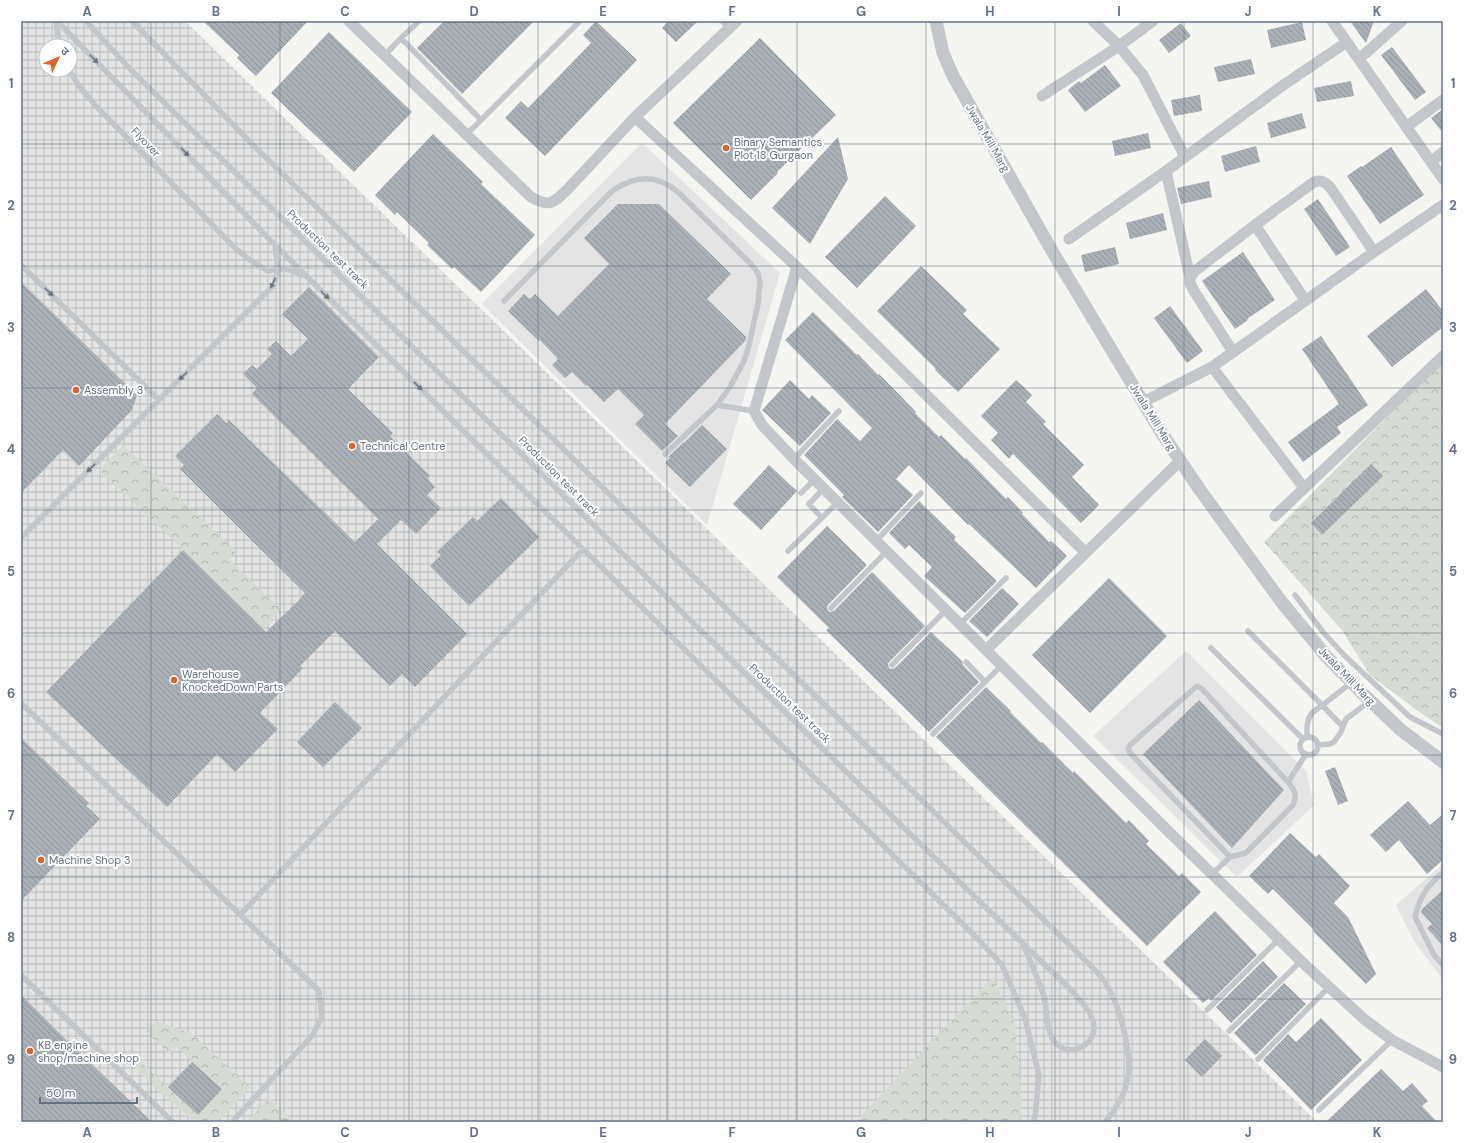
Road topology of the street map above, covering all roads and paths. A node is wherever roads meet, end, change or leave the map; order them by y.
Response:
1 (57, 21) edge
2 (86, 21) edge
3 (132, 21) edge
4 (349, 21) edge
5 (418, 21) edge
6 (580, 21) edge
7 (936, 21) edge
8 (1093, 21) edge
9 (1153, 21) edge
10 (1332, 21) edge
11 (1402, 21) edge
12 (729, 23) edge
13 (58, 38) edge
14 (402, 38) junction
15 (1348, 42) junction
16 (1119, 46) junction
17 (385, 55) junction
18 (1359, 59) junction
19 (74, 78) edge
20 (1042, 96) dead end
21 (1443, 100) edge
22 (635, 117) junction
23 (481, 120) junction
24 (1406, 127) junction
25 (466, 135) junction
26 (1443, 152) edge
27 (1185, 157) junction
28 (1432, 161) junction
29 (1166, 172) junction
30 (1443, 179) edge
31 (1443, 206) edge
32 (1255, 225) junction
33 (1069, 239) dead end
34 (275, 245) junction
35 (1374, 252) junction
36 (21, 265) edge
37 (797, 267) junction
38 (278, 269) junction
39 (1190, 277) junction
40 (315, 284) junction
41 (1305, 300) junction
42 (504, 301) dead end
43 (1233, 352) junction
44 (1443, 356) edge
45 (1212, 366) junction
46 (159, 400) junction
47 (1143, 402) junction
48 (717, 405) junction
49 (754, 411) junction
50 (839, 411) dead end
51 (665, 454) dead end
52 (794, 458) junction
53 (1180, 461) junction
54 (816, 479) junction
55 (824, 488) junction
56 (1304, 488) junction
57 (801, 493) dead end
58 (921, 494) dead end
59 (838, 502) junction
60 (1275, 516) dead end
61 (822, 518) junction
62 (21, 538) edge
63 (876, 541) junction
64 (583, 549) junction
65 (788, 551) dead end
66 (887, 551) junction
67 (1086, 553) junction
68 (1006, 578) dead end
69 (1295, 595) dead end
70 (831, 608) dead end
71 (946, 610) junction
72 (960, 624) junction
73 (1248, 631) dead end
74 (1210, 648) dead end
75 (986, 650) junction
76 (966, 662) dead end
77 (892, 665) dead end
78 (1002, 665) junction
79 (985, 682) junction
80 (1351, 682) junction
81 (1370, 701) junction
82 (21, 703) edge
83 (1322, 705) junction
84 (1343, 727) junction
85 (932, 734) dead end
86 (1443, 734) edge
87 (1305, 738) junction
88 (1317, 746) junction
89 (1306, 754) junction
90 (1443, 762) edge
91 (1288, 782) junction
92 (1230, 857) junction
93 (1443, 873) edge
94 (1212, 874) junction
95 (240, 915) junction
96 (1278, 939) junction
97 (1022, 942) junction
98 (1301, 961) junction
99 (1443, 965) edge
100 (21, 975) edge
101 (1329, 987) junction
102 (1207, 1010) dead end
103 (1230, 1031) dead end
104 (1392, 1040) junction
105 (1258, 1060) dead end
106 (1443, 1067) edge
107 (1319, 1110) dead end
108 (172, 1122) edge
109 (232, 1122) edge
110 (1033, 1122) edge
111 (1105, 1122) edge

1 - 13 lane
1 -> 34 lane
2 - 97 lane, Production test track
3 - 111 lane
4 - 17 street
5 - 14 lane
6 - 23 lane
7 - 47 street, Jwala Mill Marg
8 - 16 street
9 - 16 street
10 - 15 street
11 - 18 street
12 - 22 street
14 - 17 lane
14 - 23 lane
15 - 18 street
15 - 27 street
16 - 20 street
16 - 27 street
17 - 25 street
18 - 24 street
19 - 38 lane, Flyover
21 - 24 street
22 - 25 street
22 - 37 street
23 - 25 lane
24 - 28 street
26 - 28 street
27 - 29 street
28 - 30 street
29 - 33 street
29 - 39 street
31 - 35 street
32 - 35 street
32 - 39 street
32 - 41 street
34 - 38 lane
34 - 40 lane
35 - 41 street
36 -> 46 lane
37 - 49 street
37 - 67 street
38 - 40 lane, Flyover
38 -> 46 lane
39 - 43 street
40 -> 64 lane
41 - 43 street
42 - 48 lane
43 - 45 street
44 - 56 street
45 - 47 street
45 - 56 street
46 -> 62 lane
47 - 53 street, Jwala Mill Marg
48 - 49 lane
48 - 51 lane
49 - 52 street
50 - 52 lane
52 - 54 street
53 - 67 street
53 - 80 street, Jwala Mill Marg
54 - 55 street
54 - 57 lane
55 - 59 street
55 - 61 lane
56 - 60 street
58 - 63 lane
59 - 61 lane
59 - 63 street
61 - 65 lane
63 - 66 street
64 - 95 lane
64 - 110 lane
66 - 70 lane
66 - 71 street
67 - 75 street
68 - 72 lane
69 - 86 lane
71 - 72 street
71 - 77 lane
72 - 75 street
73 - 83 lane
74 - 87 lane
75 - 78 street
76 - 79 lane
78 - 79 lane
78 - 94 street
79 - 85 lane
80 - 81 street, Jwala Mill Marg
80 - 83 lane
81 - 84 lane
81 - 90 street, Jwala Mill Marg
82 - 95 lane
83 - 84 lane
83 - 87 lane
84 - 88 lane
87 - 88 lane
87 - 89 lane
88 - 89 lane
89 - 91 lane
91 - 92 lane
91 - 92 lane
92 - 94 lane
93 - 99 lane
94 - 96 street
95 - 109 lane
96 - 98 street
96 - 102 lane
97 - 97 lane, Production test track
98 - 101 street
98 - 103 lane
100 - 108 lane
101 - 104 street
101 - 105 lane
104 - 106 street
104 - 107 lane

